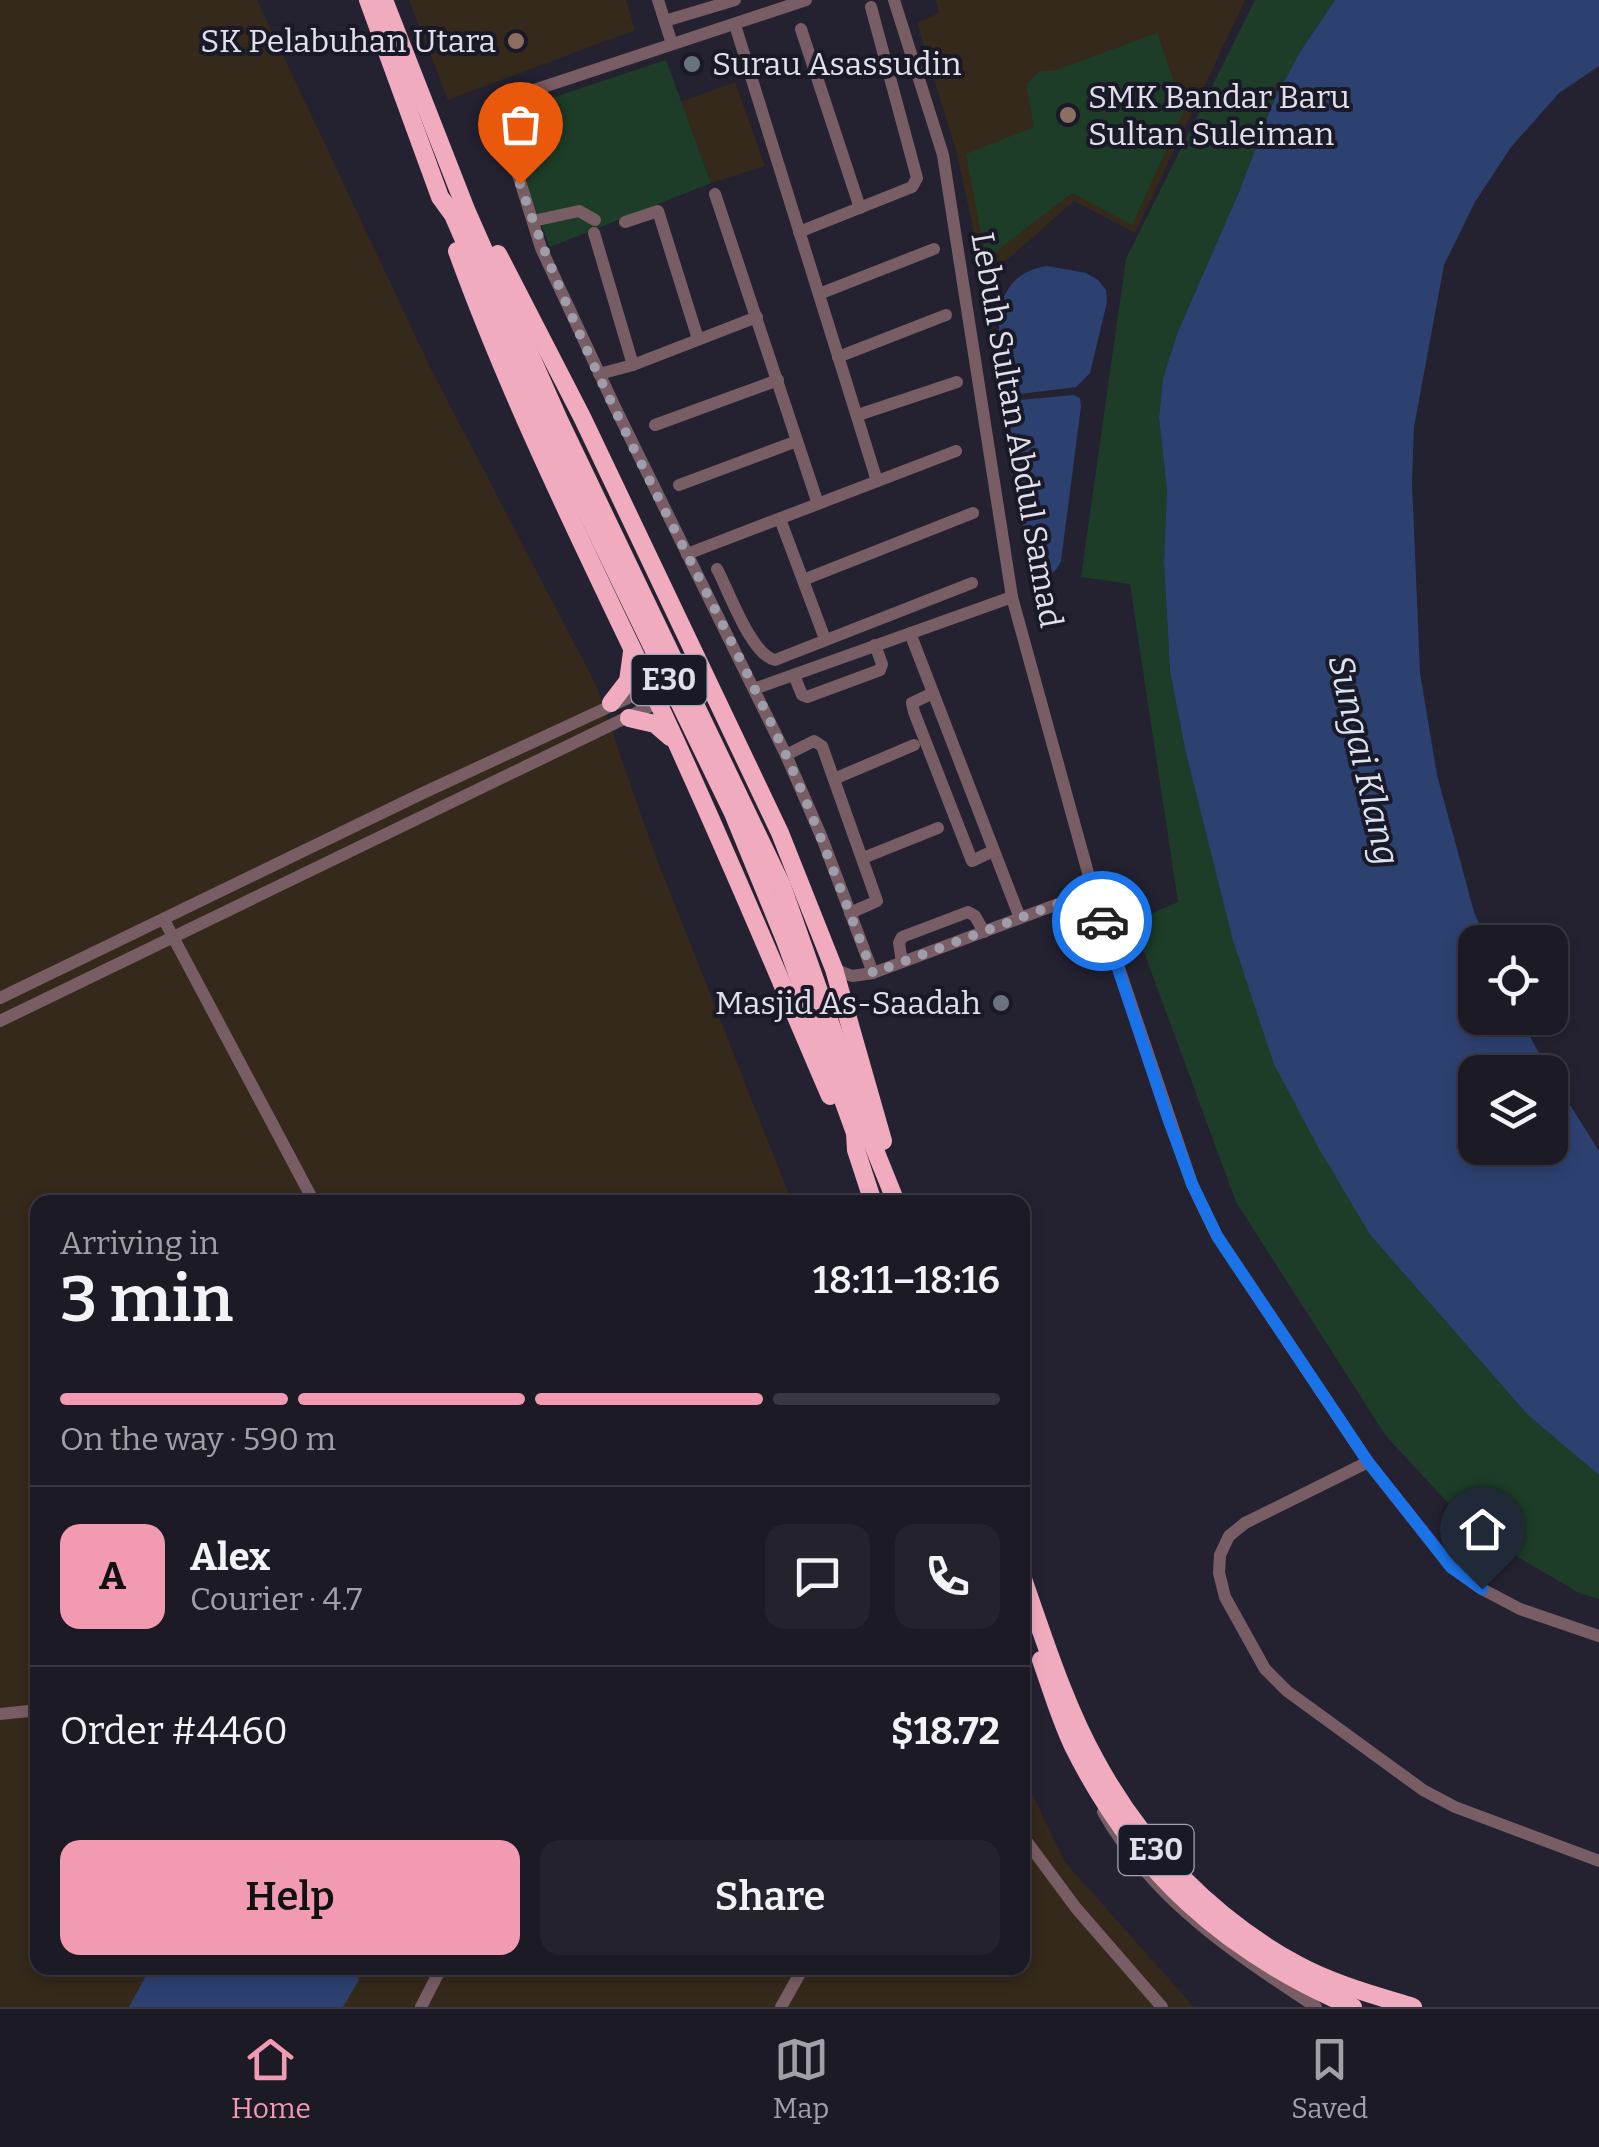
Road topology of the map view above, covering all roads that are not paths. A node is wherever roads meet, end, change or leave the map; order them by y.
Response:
1 (368, 0) edge
2 (384, 0) edge
3 (658, 0) edge
4 (734, 0) edge
5 (894, 0) edge
6 (799, 1) edge
7 (871, 7) dead end
8 (665, 22) junction
9 (735, 26) junction
10 (802, 29) dead end
11 (672, 44) junction
12 (715, 194) dead end
13 (440, 196) junction
14 (464, 199) junction
15 (860, 208) junction
16 (532, 222) junction
17 (625, 222) dead end
18 (799, 232) junction
19 (934, 249) dead end
20 (819, 294) junction
21 (946, 315) dead end
22 (757, 317) junction
23 (698, 339) junction
24 (838, 356) junction
25 (633, 365) junction
26 (599, 374) junction
27 (778, 380) junction
28 (957, 382) dead end
29 (858, 415) junction
30 (552, 422) junction
31 (656, 424) dead end
32 (797, 441) junction
33 (956, 451) dead end
34 (877, 481) junction
35 (679, 485) dead end
36 (818, 504) junction
37 (973, 513) dead end
38 (780, 519) junction
39 (687, 554) junction
40 (718, 568) dead end
41 (803, 580) junction
42 (972, 583) dead end
43 (1012, 597) junction
44 (910, 632) junction
45 (825, 639) junction
46 (875, 646) junction
47 (632, 652) junction
48 (703, 672) junction
49 (794, 675) junction
50 (649, 686) junction
51 (754, 690) junction
52 (933, 693) junction
53 (611, 703) junction
54 (658, 704) junction
55 (629, 718) junction
56 (677, 744) junction
57 (914, 745) dead end
58 (786, 755) junction
59 (834, 779) junction
60 (938, 828) dead end
61 (326, 841) junction
62 (993, 851) junction
63 (863, 858) junction
64 (335, 859) junction
65 (1092, 891) junction
66 (850, 913) junction
67 (1020, 918) junction
68 (164, 920) junction
69 (984, 932) junction
70 (174, 939) junction
71 (902, 962) junction
72 (834, 969) junction
73 (873, 973) junction
74 (2, 993) edge
75 (841, 998) junction
76 (0, 1021) edge
77 (856, 1150) junction
78 (885, 1168) junction
79 (310, 1195) edge
80 (872, 1195) edge
81 (894, 1195) edge
82 (1368, 1462) junction
83 (1030, 1596) edge
84 (1030, 1631) edge
85 (1599, 1636) edge
86 (30, 1711) edge
87 (0, 1714) edge
88 (1072, 1743) junction
89 (1030, 1846) edge
90 (1599, 1861) edge
91 (437, 1975) edge
92 (799, 1975) edge
93 (421, 2007) edge
94 (781, 2007) edge
95 (1162, 2007) edge
96 (1316, 2007) edge
97 (1353, 2007) edge
98 (1413, 2007) edge

1 - 13 highway, E30
2 - 14 highway, E30
3 - 8 street
4 - 8 street
5 - 43 street, Lebuh Sultan Abdul Samad
6 - 9 street
7 - 15 street
8 - 11 street
9 - 11 street
9 - 18 street
10 - 15 street
11 - 16 street
12 - 22 street
13 - 30 highway, E30
13 - 47 highway
14 - 30 highway, E30
14 - 48 highway
15 - 18 street
16 - 25 street
16 - 26 street
17 - 23 street
18 - 20 street
19 - 20 street
20 - 24 street
21 - 24 street
22 - 23 street
22 - 27 street
23 - 25 street
24 - 29 street
25 - 26 street
26 - 39 street
27 - 31 street
27 - 32 street
28 - 29 street
29 - 34 street
30 - 77 highway, E30
30 - 78 highway, E30
32 - 35 street
32 - 36 street
33 - 34 street
34 - 36 street
36 - 38 street
37 - 41 street
38 - 39 street
38 - 41 street
39 - 51 street
40 - 45 street
41 - 45 street
42 - 45 street
43 - 44 street
43 - 65 street, Lebuh Sultan Abdul Samad
44 - 46 street
44 - 52 street
46 - 49 street
46 - 49 street
47 - 50 highway
47 - 53 highway
48 - 50 street
48 - 54 street
48 - 72 highway
49 - 51 street
50 - 53 street
50 - 54 highway
51 - 58 street
52 - 62 street
52 - 62 street
53 - 61 street
54 - 55 street
54 - 56 highway
55 - 56 highway
55 - 64 street
56 - 77 highway
57 - 59 street
58 - 59 street
58 - 66 street
59 - 63 street
60 - 63 street
61 - 64 street
61 - 68 street
62 - 67 street
63 - 66 street
64 - 70 street
65 - 67 street
65 - 82 street, Lebuh Sultan Abdul Samad
66 - 73 street
67 - 69 street
68 - 70 street
68 - 74 street
69 - 71 street
69 - 71 street
70 - 76 street
70 - 79 street
71 - 73 street
72 - 73 street
72 - 75 highway
73 - 75 street
75 - 78 highway
77 - 80 highway, E30
78 - 81 highway, E30
82 - 85 street, Lebuh Sultan Abdul Samad
82 - 90 street
83 - 98 highway, E30
84 - 88 highway, E30
86 - 87 street
88 - 96 street
88 - 97 highway, E30
89 - 95 street
91 - 93 street
92 - 94 street

